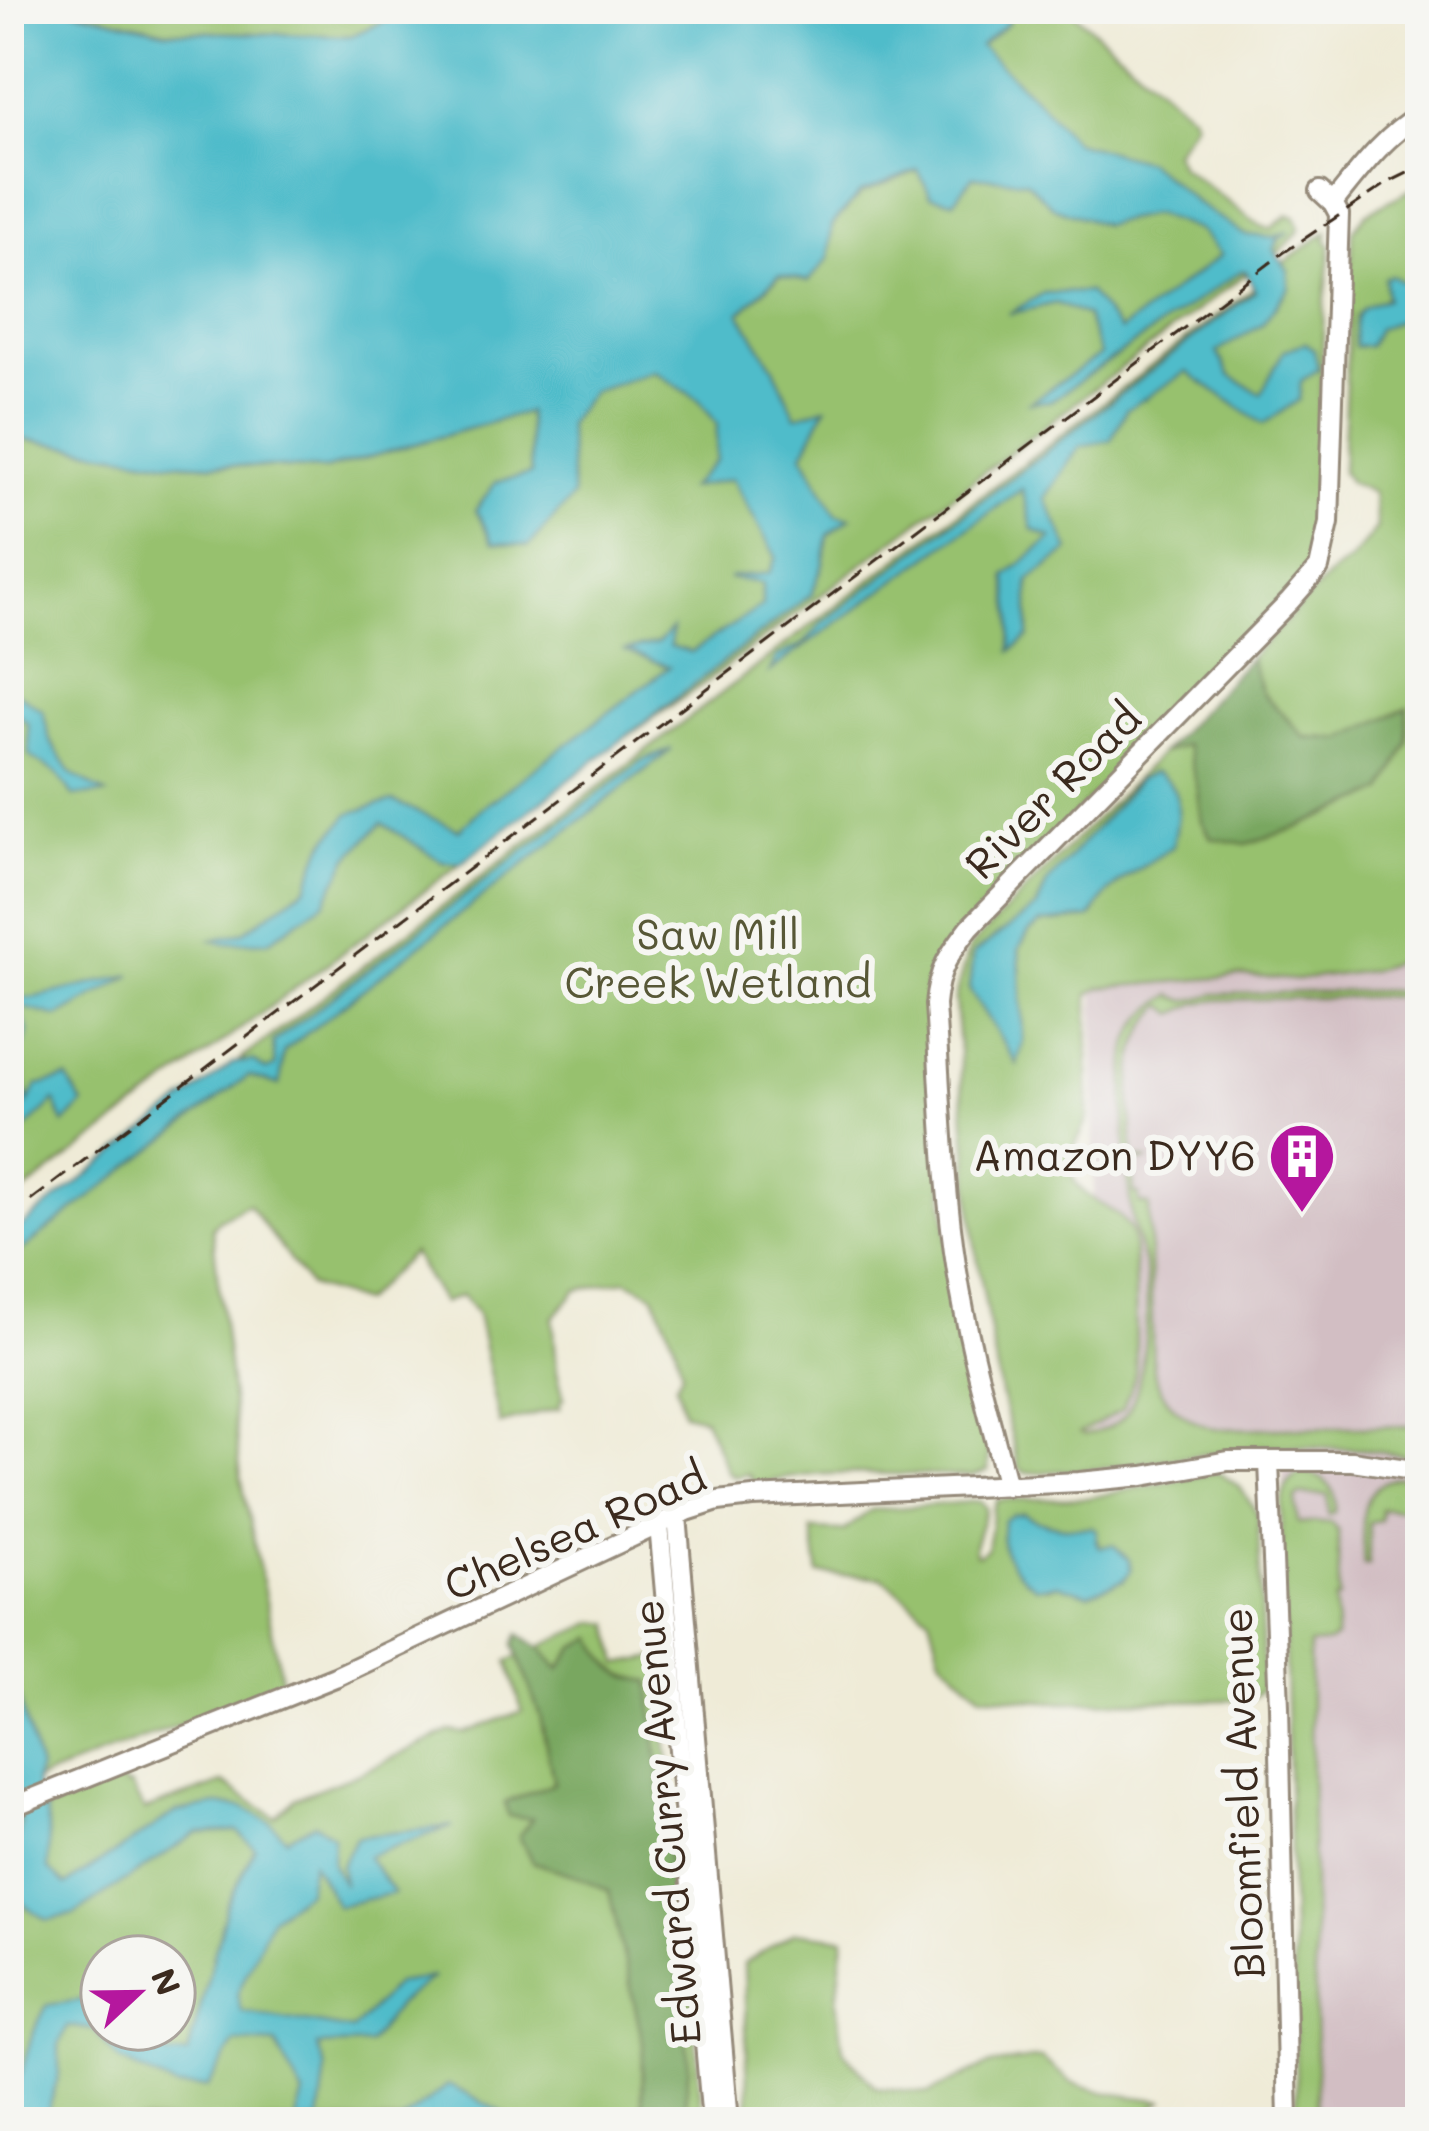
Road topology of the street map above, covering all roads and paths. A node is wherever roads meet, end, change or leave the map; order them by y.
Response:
1 (1420, 116) edge
2 (1268, 1462) junction
3 (1420, 1471) edge
4 (1007, 1486) junction
5 (668, 1521) junction
6 (687, 1744) junction
7 (9, 1808) edge
8 (712, 2122) edge
9 (729, 2122) edge
10 (1288, 2122) edge

1 - 4 street, River Road
2 - 3 street, Chelsea Road
2 - 4 street, Chelsea Road
2 - 10 street, Bloomfield Avenue
4 - 5 street, Chelsea Road
5 - 6 street, Edward Curry Avenue
5 - 7 street, Chelsea Road
6 - 8 street, Edward Curry Avenue
6 - 9 street, Edward Curry Avenue

